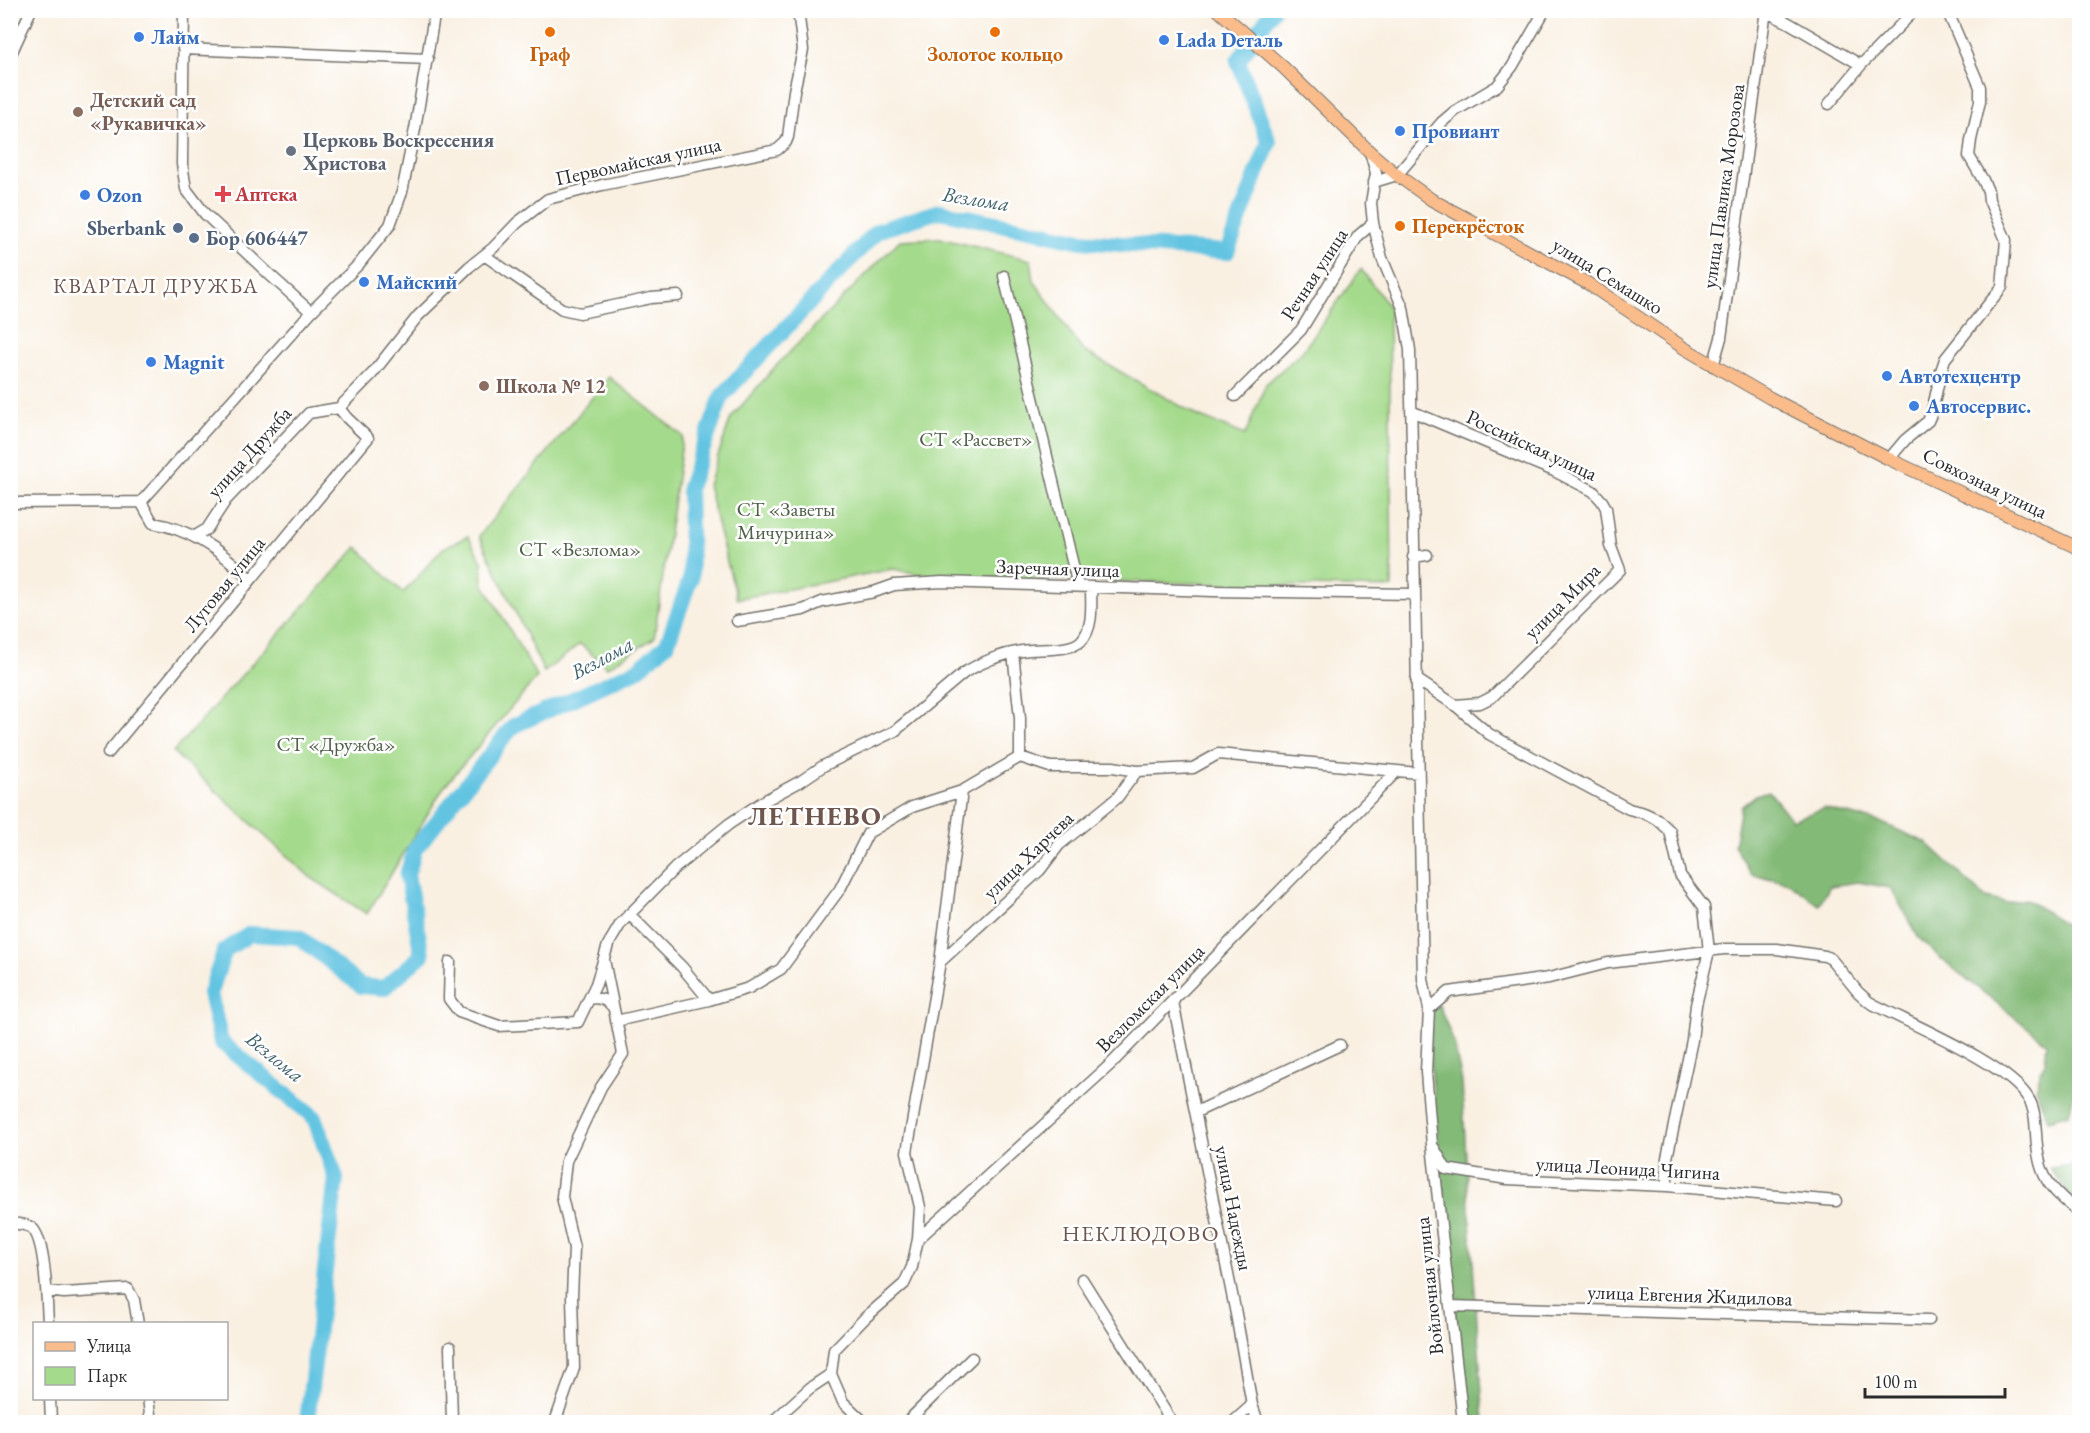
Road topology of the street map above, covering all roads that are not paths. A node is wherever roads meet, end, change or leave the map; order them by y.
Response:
1 (31, 10) edge
2 (184, 10) edge
3 (435, 10) edge
4 (798, 10) edge
5 (1218, 10) edge
6 (1545, 10) edge
7 (1915, 10) edge
8 (1947, 10) edge
9 (1766, 11) edge
10 (183, 49) junction
11 (10, 57) edge
12 (428, 59) junction
13 (1861, 65) junction
14 (1829, 104) dead end
15 (1370, 153) junction
16 (1396, 175) junction
17 (1374, 182) junction
18 (1373, 223) junction
19 (484, 255) junction
20 (1004, 276) dead end
21 (678, 296) dead end
22 (312, 312) junction
23 (1713, 366) junction
24 (1235, 396) dead end
25 (339, 408) junction
26 (1411, 411) junction
27 (1873, 450) joint
28 (1889, 459) junction
29 (10, 502) edge
30 (141, 502) junction
31 (195, 536) junction
32 (2079, 549) edge
33 (1427, 555) dead end
34 (1413, 557) junction
35 (1620, 570) joint
36 (250, 579) junction
37 (1078, 586) junction
38 (1091, 587) junction
39 (1414, 594) junction
40 (737, 621) dead end
41 (1013, 653) junction
42 (1416, 679) junction
43 (1455, 705) junction
44 (108, 753) dead end
45 (1020, 757) junction
46 (1137, 771) junction
47 (1396, 771) junction
48 (1418, 773) junction
49 (962, 791) junction
50 (628, 914) junction
51 (1709, 951) junction
52 (604, 960) junction
53 (450, 962) dead end
54 (940, 963) junction
55 (589, 999) junction
56 (709, 1000) junction
57 (1173, 1002) junction
58 (613, 1007) junction
59 (1429, 1009) junction
60 (616, 1022) junction
61 (1340, 1045) dead end
62 (1196, 1112) junction
63 (1432, 1145) junction
64 (1667, 1186) junction
65 (1836, 1201) dead end
66 (2079, 1213) edge
67 (10, 1223) edge
68 (918, 1239) junction
69 (1082, 1280) dead end
70 (47, 1291) junction
71 (1450, 1306) junction
72 (1929, 1320) dead end
73 (48, 1322) edge
74 (138, 1322) edge
75 (450, 1347) dead end
76 (972, 1358) dead end
77 (831, 1374) junction
78 (50, 1400) edge
79 (148, 1400) edge
80 (1252, 1405) junction
81 (51, 1422) edge
82 (151, 1422) edge
83 (452, 1422) edge
84 (555, 1422) edge
85 (772, 1422) edge
86 (864, 1422) edge
87 (907, 1422) edge
88 (1172, 1422) edge
89 (1233, 1422) edge
90 (1258, 1422) edge
91 (1463, 1422) edge

1 - 11 street
2 - 10 street
3 - 12 street
4 - 19 street, Первомайская улица
5 - 15 main road, улица Семашко
6 - 16 street
7 - 13 street
8 - 28 street
9 - 13 street
9 - 23 street, улица Павлика Морозова
10 - 12 street
10 - 22 street
12 - 22 street
13 - 14 street
15 - 16 main road, улица Семашко
15 - 17 street, Войлочная улица
16 - 17 street
16 - 23 main road, улица Семашко
17 - 18 street, Войлочная улица
18 - 24 street, Речная улица
18 - 26 street, Войлочная улица
19 - 21 street
19 - 25 street, Первомайская улица
20 - 37 street
22 - 30 street
23 - 27 main road, улица Семашко
25 - 31 street, улица Дружба
25 - 36 street, Луговая улица
26 - 34 street, Войлочная улица
26 - 35 street, Российская улица
27 - 28 main road, Совхозная улица
28 - 32 main road, Совхозная улица
29 - 30 street
30 - 31 street
31 - 36 street
33 - 34 street
34 - 39 street, Войлочная улица
35 - 43 street, улица Мира
36 - 44 street, Луговая улица
37 - 38 street, Заречная улица
37 - 40 street, Заречная улица
38 - 39 street, Заречная улица
38 - 41 street
39 - 42 street, Войлочная улица
41 - 45 street
41 - 50 street
42 - 43 street
42 - 48 street, Войлочная улица
43 - 51 street
45 - 46 street
45 - 49 street
46 - 47 street
46 - 54 street, улица Харчева
47 - 48 street
47 - 57 street, Везломская улица
48 - 59 street, Войлочная улица
49 - 54 street
49 - 56 street
50 - 52 street
50 - 56 street
51 - 59 street
51 - 64 street
51 - 66 street
52 - 55 street
52 - 58 street
53 - 55 street
54 - 68 street
55 - 58 street
56 - 60 street
57 - 62 street, улица Надежды
57 - 68 street, Везломская улица
58 - 60 street
59 - 63 street, Войлочная улица
60 - 84 street
61 - 62 street
62 - 80 street, улица Надежды
63 - 64 street, улица Леонида Чигина
63 - 71 street, Войлочная улица
64 - 65 street, улица Леонида Чигина
67 - 70 street
68 - 77 street
69 - 88 street
70 - 73 street
70 - 74 street
71 - 72 street, улица Евгения Жидилова
71 - 91 street, Войлочная улица
75 - 83 street
76 - 87 street
77 - 85 street
77 - 86 street
78 - 81 street
79 - 82 street
80 - 89 street
80 - 90 street, улица Надежды

